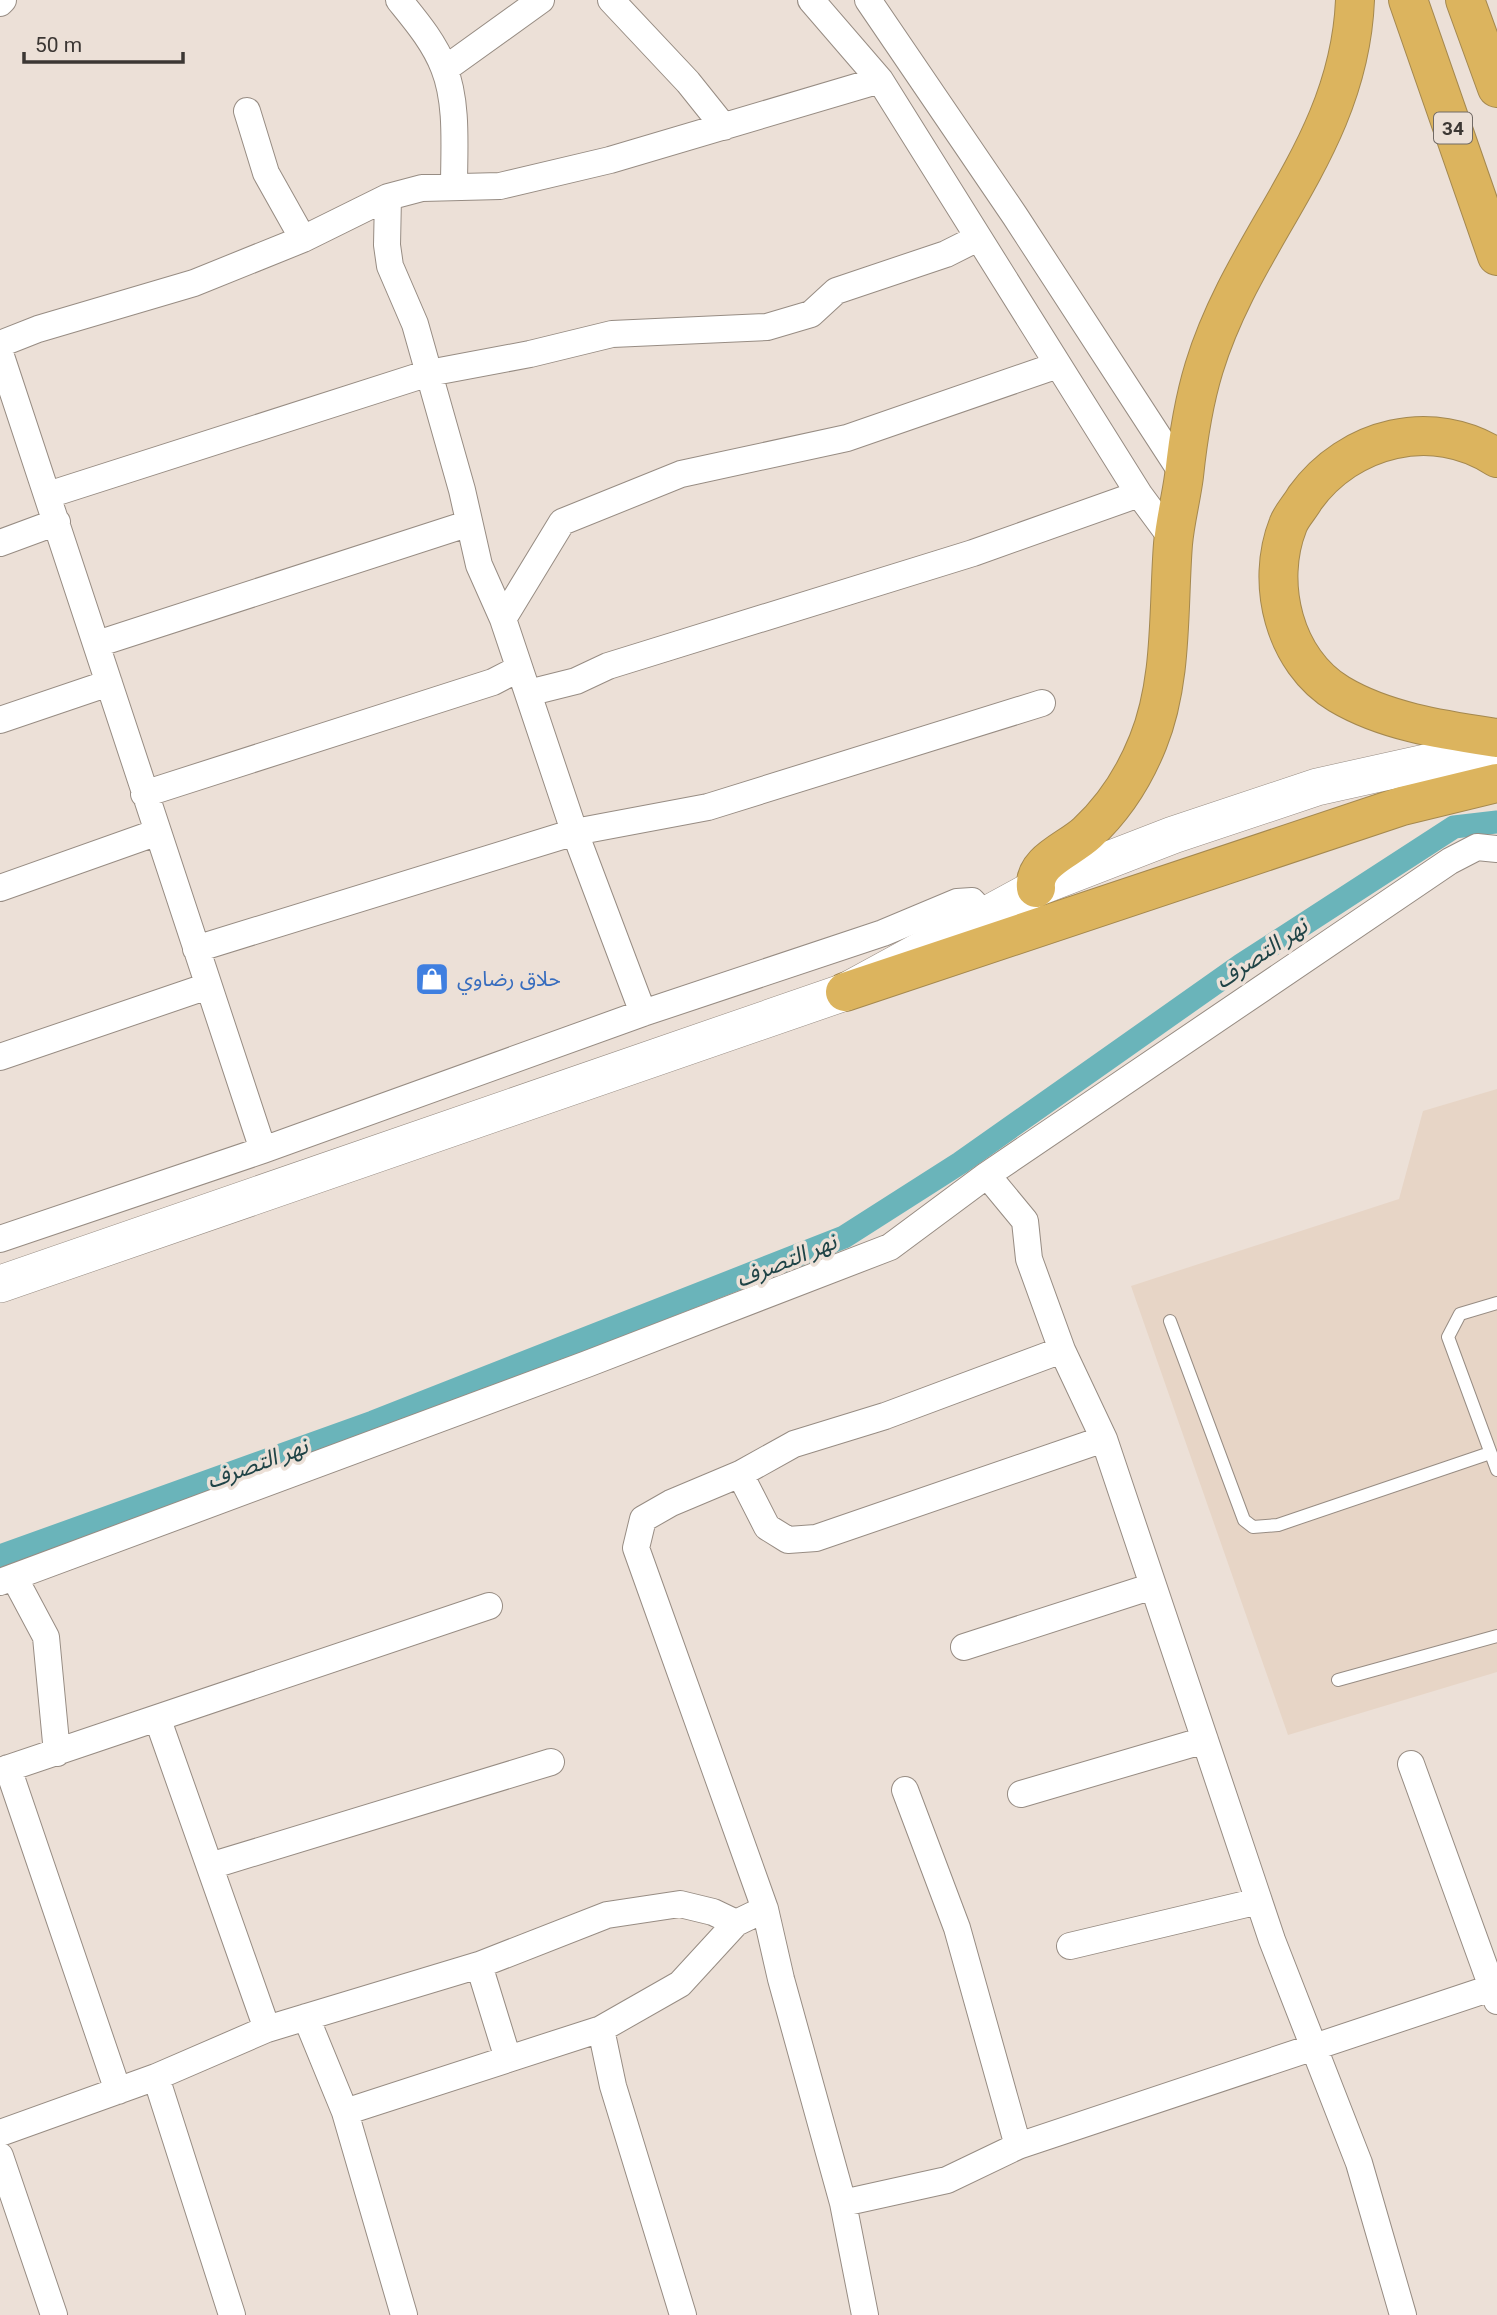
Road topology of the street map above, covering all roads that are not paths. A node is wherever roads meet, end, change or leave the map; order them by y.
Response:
1 (399, 0) edge
2 (541, 0) edge
3 (611, 0) edge
4 (811, 0) edge
5 (868, 0) edge
6 (1355, 0) edge
7 (1408, 0) edge
8 (1465, 0) edge
9 (445, 69) junction
10 (880, 80) junction
11 (1495, 82) edge
12 (942, 108) junction
13 (247, 111) dead end
14 (724, 127) junction
15 (909, 128) junction
16 (454, 187) junction
17 (388, 197) junction
18 (978, 238) junction
19 (303, 239) junction
20 (1497, 256) edge
21 (0, 344) edge
22 (0, 353) edge
23 (1058, 365) junction
24 (429, 373) junction
25 (1497, 458) edge
26 (1184, 476) junction
27 (1139, 494) junction
28 (48, 495) junction
29 (57, 522) junction
30 (467, 524) junction
31 (1173, 540) junction
32 (0, 543) edge
33 (503, 619) junction
34 (97, 644) junction
35 (523, 681) junction
36 (109, 683) junction
37 (1042, 703) dead end
38 (0, 720) edge
39 (1497, 738) edge
40 (1497, 755) edge
41 (1497, 783) edge
42 (144, 794) junction
43 (158, 832) junction
44 (575, 832) junction
45 (1497, 849) edge
46 (0, 888) edge
47 (1036, 888) junction
48 (985, 915) junction
49 (196, 949) junction
50 (208, 986) junction
51 (845, 992) junction
52 (643, 1013) junction
53 (0, 1057) edge
54 (263, 1150) junction
55 (987, 1175) junction
56 (0, 1239) edge
57 (0, 1284) edge
58 (1497, 1303) edge
59 (1170, 1321) dead end
60 (1062, 1350) junction
61 (1104, 1439) junction
62 (1490, 1453) junction
63 (1497, 1471) edge
64 (740, 1474) junction
65 (7, 1580) edge
66 (1153, 1586) junction
67 (489, 1606) dead end
68 (1497, 1636) edge
69 (964, 1647) dead end
70 (1338, 1680) dead end
71 (158, 1720) junction
72 (1205, 1740) junction
73 (57, 1752) junction
74 (551, 1762) dead end
75 (1411, 1764) dead end
76 (4, 1770) edge
77 (905, 1790) dead end
78 (1021, 1794) dead end
79 (210, 1866) junction
80 (1259, 1901) junction
81 (765, 1909) junction
82 (736, 1923) junction
83 (1070, 1946) dead end
84 (479, 1965) junction
85 (1495, 1992) edge
86 (306, 2017) junction
87 (267, 2029) junction
88 (601, 2029) junction
89 (1316, 2047) junction
90 (508, 2059) junction
91 (156, 2077) junction
92 (118, 2091) junction
93 (345, 2112) junction
94 (0, 2133) edge
95 (1018, 2146) junction
96 (0, 2156) edge
97 (843, 2203) junction
98 (54, 2315) edge
99 (232, 2315) edge
100 (404, 2315) edge
101 (682, 2315) edge
102 (865, 2315) edge
103 (1403, 2315) edge

1 - 9 street
2 - 9 street
3 - 14 street
4 - 10 street
5 - 12 street
6 - 26 highway
7 - 20 highway, 34
8 - 11 highway
9 - 16 street
10 - 14 street
10 - 15 street
12 - 15 street
12 - 26 street
13 - 19 street
14 - 16 street
15 - 18 street
16 - 17 street
17 - 19 street
17 - 24 street
18 - 23 street
18 - 24 street
19 - 21 street
22 - 28 street
23 - 27 street
23 - 33 street
24 - 28 street
24 - 30 street
25 - 39 highway
26 - 31 highway
27 - 31 street
27 - 35 street
28 - 29 street
29 - 32 street
29 - 34 street
30 - 33 street
30 - 34 street
31 - 47 highway
33 - 35 street
34 - 36 street
35 - 42 street
35 - 44 street
36 - 38 street
36 - 42 street
37 - 44 street
40 - 47 street
41 - 51 highway
42 - 43 street
43 - 46 street
43 - 49 street
44 - 49 street
44 - 52 street
45 - 55 street
47 - 48 street
48 - 51 street
48 - 52 street
49 - 50 street
50 - 53 street
50 - 54 street
51 - 57 street
52 - 54 street
54 - 56 street
55 - 60 street
55 - 65 street
58 - 62 lane
59 - 62 lane
60 - 61 street
60 - 64 street
61 - 64 street
61 - 66 street
62 - 63 lane
64 - 81 street
65 - 73 street
66 - 69 street
66 - 72 street
67 - 71 street
68 - 70 lane
71 - 73 street
71 - 79 street
72 - 78 street
72 - 80 street
73 - 76 street
74 - 79 street
75 - 85 street
76 - 92 street
77 - 95 street
79 - 87 street
80 - 83 street
80 - 89 street
81 - 82 street
81 - 97 street
82 - 84 street
82 - 88 street
84 - 86 street
84 - 90 street
85 - 89 street
86 - 87 street
86 - 93 street
87 - 91 street
88 - 90 street
88 - 101 street
89 - 95 street
89 - 103 street
90 - 93 street
91 - 92 street
91 - 99 street
92 - 94 street
93 - 100 street
95 - 97 street
96 - 98 street
97 - 102 street

